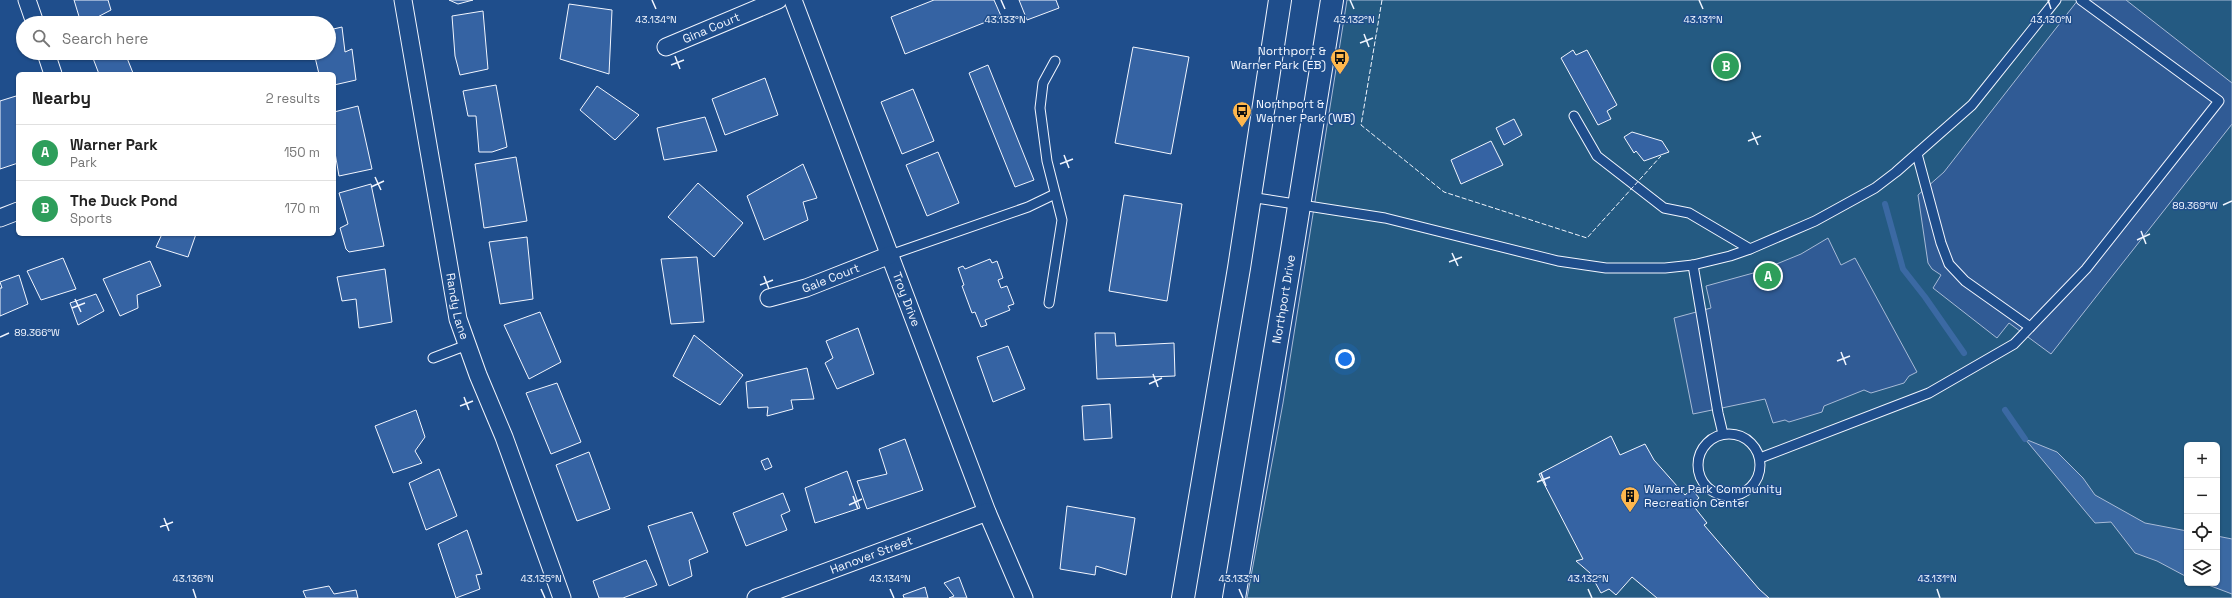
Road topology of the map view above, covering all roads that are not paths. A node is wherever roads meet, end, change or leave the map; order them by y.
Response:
1 (27, 0) edge
2 (403, 0) edge
3 (778, 0) edge
4 (792, 0) edge
5 (1280, 0) edge
6 (1332, 0) edge
7 (2056, 0) edge
8 (2080, 0) edge
9 (33, 16) edge
10 (666, 47) dead end
11 (48, 60) edge
12 (1055, 61) dead end
13 (52, 72) edge
14 (1574, 116) dead end
15 (1917, 154) junction
16 (1055, 194) junction
17 (1248, 197) junction
18 (1300, 204) junction
19 (16, 212) edge
20 (0, 218) edge
21 (1750, 250) junction
22 (890, 256) junction
23 (1694, 265) junction
24 (770, 298) dead end
25 (1049, 303) dead end
26 (2030, 327) junction
27 (467, 345) junction
28 (433, 358) dead end
29 (1723, 434) junction
30 (1760, 458) junction
31 (987, 512) junction
32 (562, 598) edge
33 (756, 598) edge
34 (1024, 598) edge
35 (1183, 598) edge
36 (1234, 598) edge

1 - 9 street
2 - 27 street, Randy Lane
3 - 10 street, Gina Court
4 - 22 street, Troy Drive
5 - 17 main road
6 - 18 main road, Northport Drive
7 - 15 lane
8 - 26 lane
11 - 13 street
12 - 16 lane
14 - 21 lane
15 - 21 lane
15 - 26 lane
16 - 22 lane
16 - 25 lane
17 - 18 lane
17 - 35 main road
18 - 23 lane
18 - 36 main road, Northport Drive
19 - 20 street
21 - 23 lane
22 - 24 street, Gale Court
22 - 31 street, Troy Drive
23 - 29 lane
26 - 30 lane
27 - 28 lane
27 - 32 street, Randy Lane
29 - 30 lane
29 - 30 lane
31 - 33 street, Hanover Street
31 - 34 street, Troy Drive

